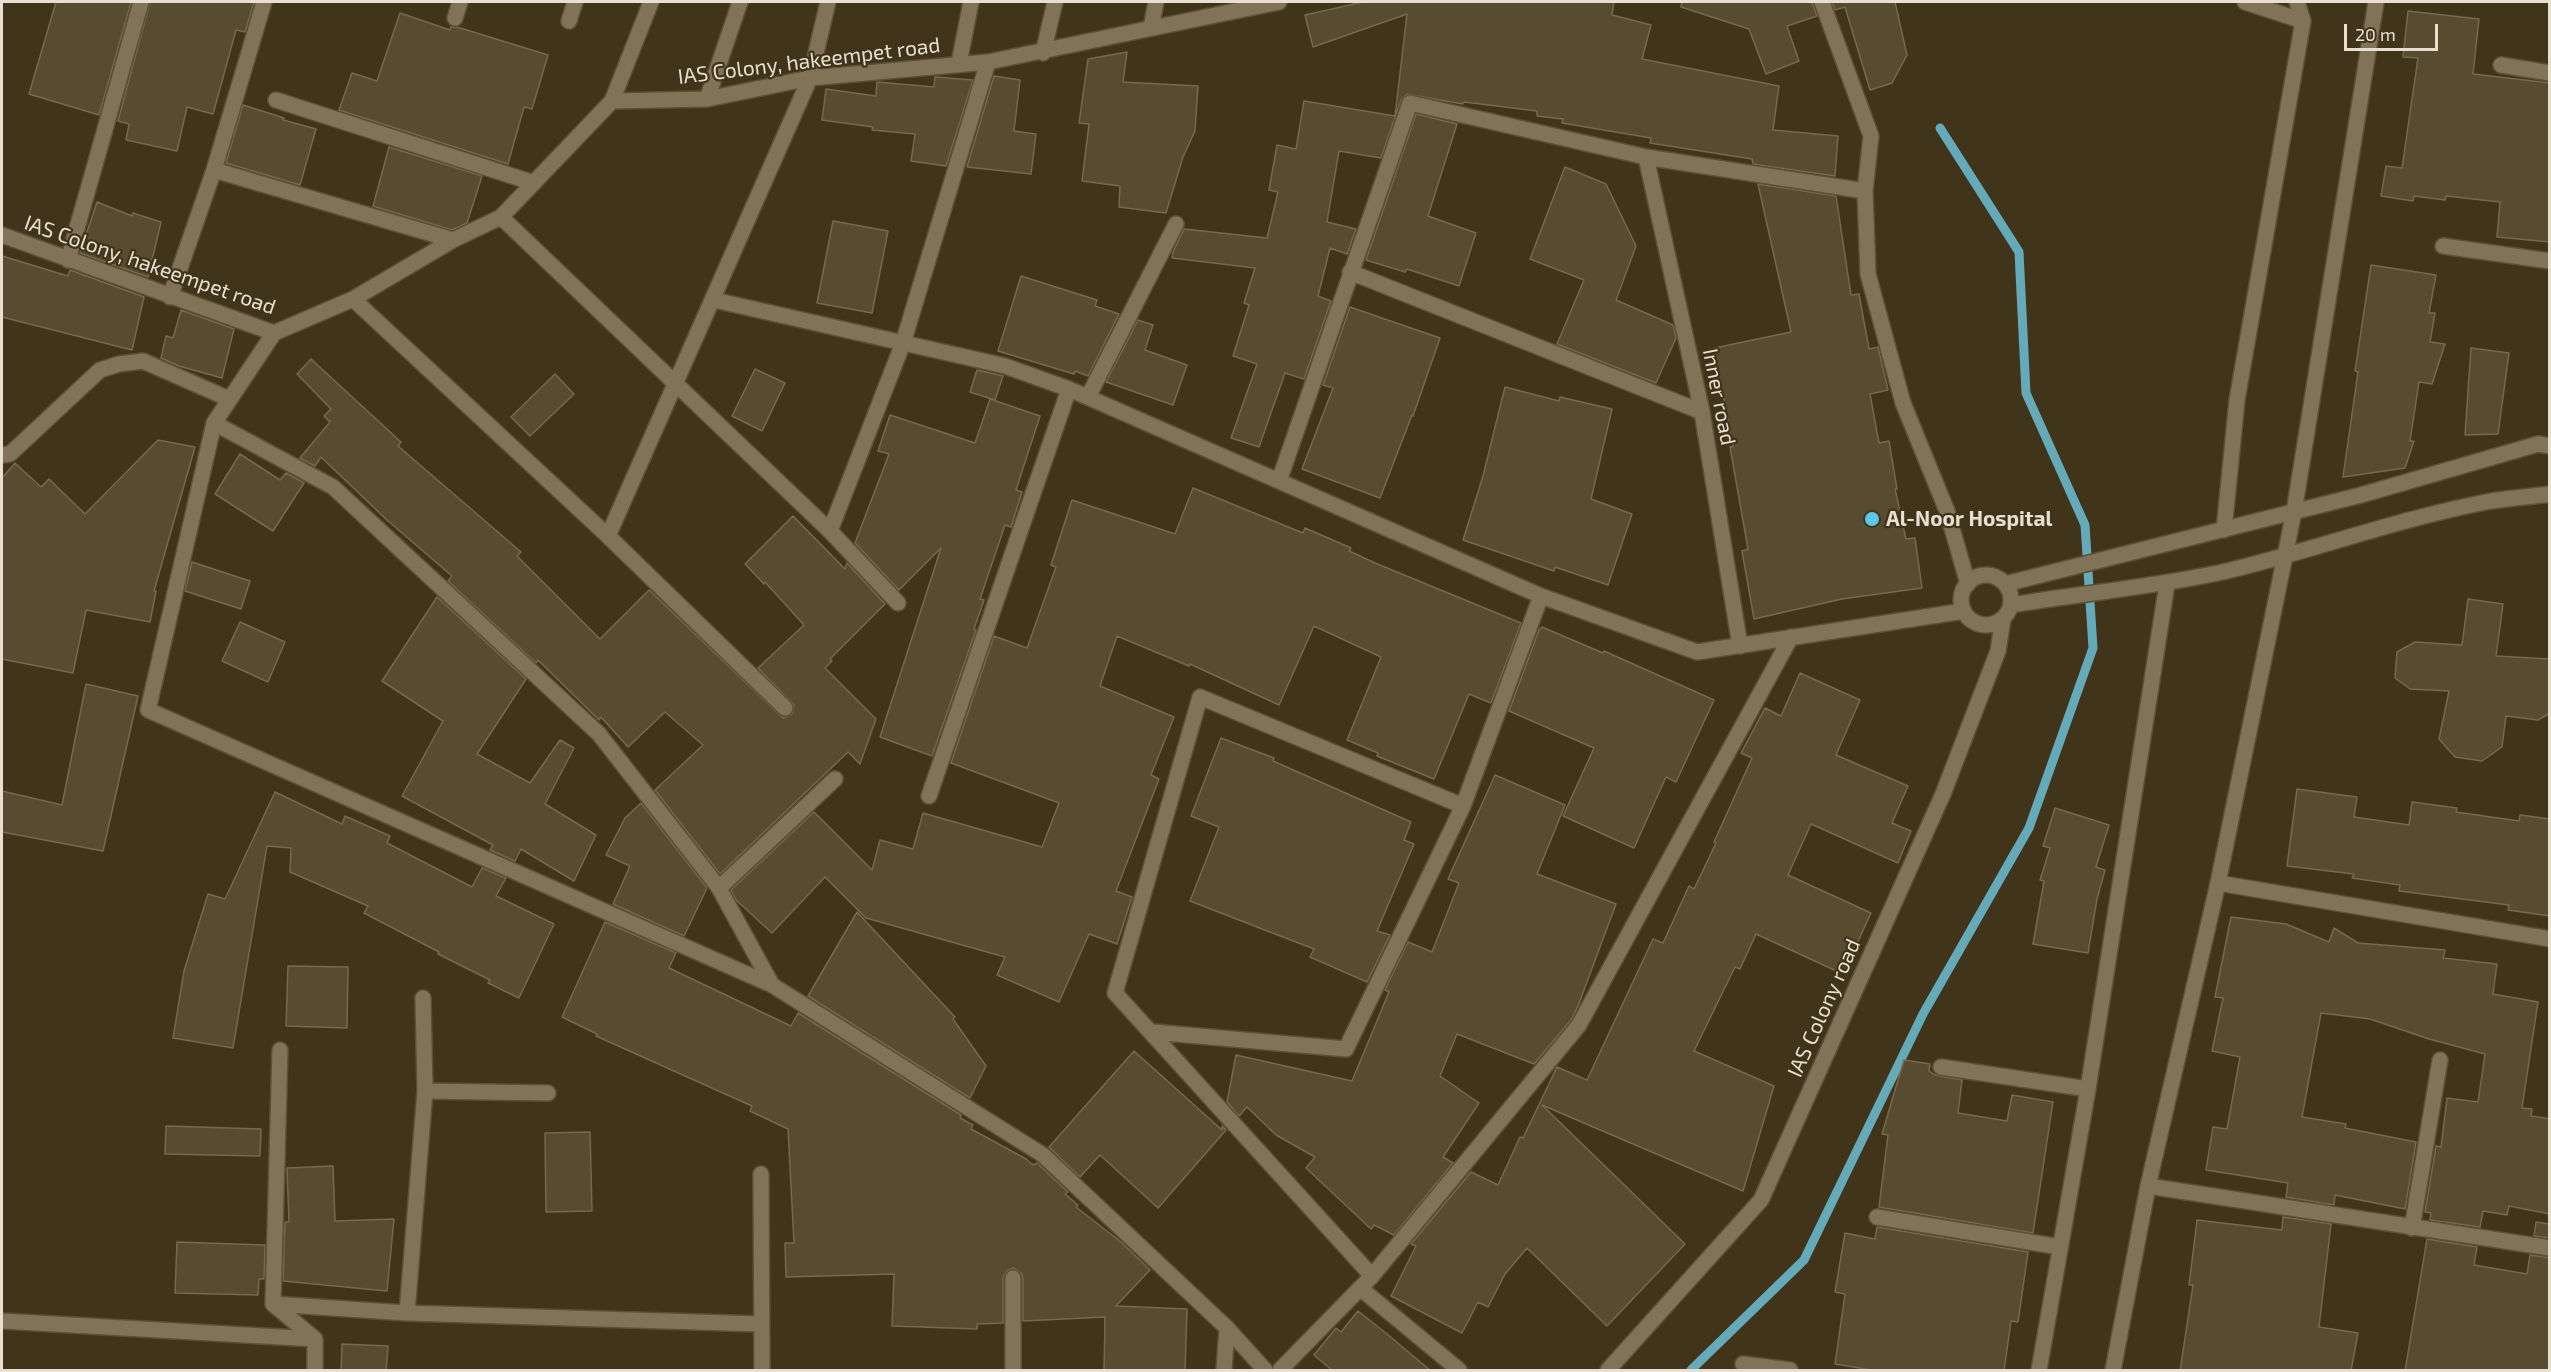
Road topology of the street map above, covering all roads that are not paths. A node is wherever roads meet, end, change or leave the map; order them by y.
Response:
1 (141, 2) edge
2 (264, 2) edge
3 (460, 2) edge
4 (574, 2) edge
5 (651, 2) edge
6 (740, 2) edge
7 (828, 2) edge
8 (971, 2) edge
9 (1055, 2) edge
10 (1155, 2) edge
11 (1279, 2) edge
12 (1822, 2) edge
13 (2245, 2) edge
14 (2297, 2) edge
15 (2376, 2) edge
16 (455, 18) dead end
17 (569, 21) dead end
18 (2303, 21) junction
19 (1151, 28) junction
20 (1042, 52) junction
21 (988, 62) junction
22 (959, 63) junction
23 (2501, 65) dead end
24 (2550, 73) edge
25 (810, 78) junction
26 (707, 99) junction
27 (276, 100) dead end
28 (612, 101) junction
29 (1646, 157) junction
30 (214, 170) junction
31 (534, 183) junction
32 (1865, 191) junction
33 (501, 217) junction
34 (1176, 224) dead end
35 (2, 235) edge
36 (453, 240) junction
37 (2443, 246) dead end
38 (68, 260) junction
39 (2550, 261) edge
40 (1350, 272) junction
41 (170, 297) junction
42 (353, 299) junction
43 (714, 300) junction
44 (274, 333) junction
45 (903, 343) junction
46 (675, 384) junction
47 (1069, 388) junction
48 (1088, 397) junction
49 (229, 399) junction
50 (1702, 412) junction
51 (214, 423) junction
52 (2550, 446) edge
53 (2, 455) edge
54 (1279, 481) junction
55 (2550, 494) edge
56 (2294, 512) junction
57 (2224, 530) junction
58 (830, 531) junction
59 (608, 536) junction
60 (2286, 554) junction
61 (1968, 584) junction
62 (2005, 584) junction
63 (2167, 584) junction
64 (1541, 596) junction
65 (898, 603) dead end
66 (2011, 605) junction
67 (1964, 611) junction
68 (2003, 619) junction
69 (1791, 637) junction
70 (1740, 646) junction
71 (785, 708) dead end
72 (835, 779) dead end
73 (929, 796) dead end
74 (1463, 806) junction
75 (2218, 884) junction
76 (719, 888) junction
77 (2550, 939) edge
78 (772, 985) junction
79 (423, 998) dead end
80 (1152, 1032) junction
81 (280, 1050) dead end
82 (2440, 1060) dead end
83 (1941, 1067) dead end
84 (2088, 1089) junction
85 (425, 1091) junction
86 (548, 1093) dead end
87 (761, 1174) dead end
88 (2148, 1186) junction
89 (1877, 1217) dead end
90 (2412, 1228) junction
91 (2060, 1247) junction
92 (2550, 1248) edge
93 (1372, 1276) junction
94 (1012, 1278) dead end
95 (1360, 1288) junction
96 (273, 1304) junction
97 (407, 1313) junction
98 (2, 1321) edge
99 (761, 1324) junction
100 (1227, 1328) junction
101 (315, 1339) junction
102 (1743, 1364) dead end
103 (315, 1371) edge
104 (762, 1371) edge
105 (1013, 1371) edge
106 (1224, 1371) edge
107 (1265, 1371) edge
108 (1280, 1371) edge
109 (1459, 1371) edge
110 (1608, 1371) edge
111 (1790, 1371) edge
112 (2039, 1371) edge
113 (2114, 1371) edge

1 - 38 street
2 - 30 street
3 - 16 street
4 - 17 street
5 - 28 street
6 - 26 street
7 - 25 street
8 - 22 street
9 - 20 street
10 - 19 street
11 - 19 street, IAS Colony, hakeempet road
12 - 32 street
13 - 18 street
14 - 18 street
15 - 56 street
18 - 57 street
19 - 20 street, IAS Colony, hakeempet road
20 - 21 street, IAS Colony, hakeempet road
21 - 22 street, IAS Colony, hakeempet road
21 - 45 street
22 - 25 street, IAS Colony, hakeempet road
23 - 24 street
25 - 26 street, IAS Colony, hakeempet road
25 - 43 street
26 - 28 street, IAS Colony, hakeempet road
27 - 31 street
28 - 31 street, IAS Colony, hakeempet road
29 - 32 street
29 - 40 street
29 - 50 street, Inner road
30 - 36 street
30 - 41 street
31 - 33 street, IAS Colony, hakeempet road
32 - 61 street
33 - 36 street, IAS Colony, hakeempet road
33 - 46 street
34 - 48 street
35 - 38 street, IAS Colony, hakeempet road
36 - 42 street, IAS Colony, hakeempet road
37 - 39 street
38 - 41 street, IAS Colony, hakeempet road
40 - 50 street
40 - 54 street
41 - 44 street, IAS Colony, hakeempet road
42 - 44 street, IAS Colony, hakeempet road
42 - 59 street
43 - 45 street
43 - 46 street
44 - 49 street
45 - 47 street
45 - 58 street
46 - 58 street
46 - 59 street
47 - 48 street
47 - 73 street
48 - 54 street
49 - 51 street
49 - 53 street
50 - 70 street, Inner road
51 - 76 street
51 - 78 street
52 - 56 street
54 - 64 street
55 - 60 street
56 - 57 street
56 - 60 street
57 - 62 street
58 - 65 street
59 - 71 street
60 - 63 street
60 - 75 street
61 - 62 street
61 - 67 street
62 - 66 street
63 - 66 street
63 - 84 street
64 - 70 street
64 - 74 street
66 - 68 street
67 - 68 street
67 - 69 street
68 - 110 street, IAS Colony road
69 - 70 street
69 - 93 street
72 - 76 street
74 - 80 street
74 - 80 street
75 - 77 street
75 - 88 street
76 - 78 street
78 - 100 street
79 - 85 street
80 - 93 street
81 - 96 street
82 - 90 street
83 - 84 street
84 - 91 street
85 - 86 street
85 - 97 street
87 - 99 street
88 - 90 street
88 - 113 street
89 - 91 street
90 - 92 street
91 - 112 street
93 - 95 street
94 - 105 street
95 - 108 street
95 - 109 street
96 - 97 street
96 - 101 street
97 - 99 street
98 - 101 street
99 - 104 street
100 - 106 street
100 - 107 street
101 - 103 street
102 - 111 street

